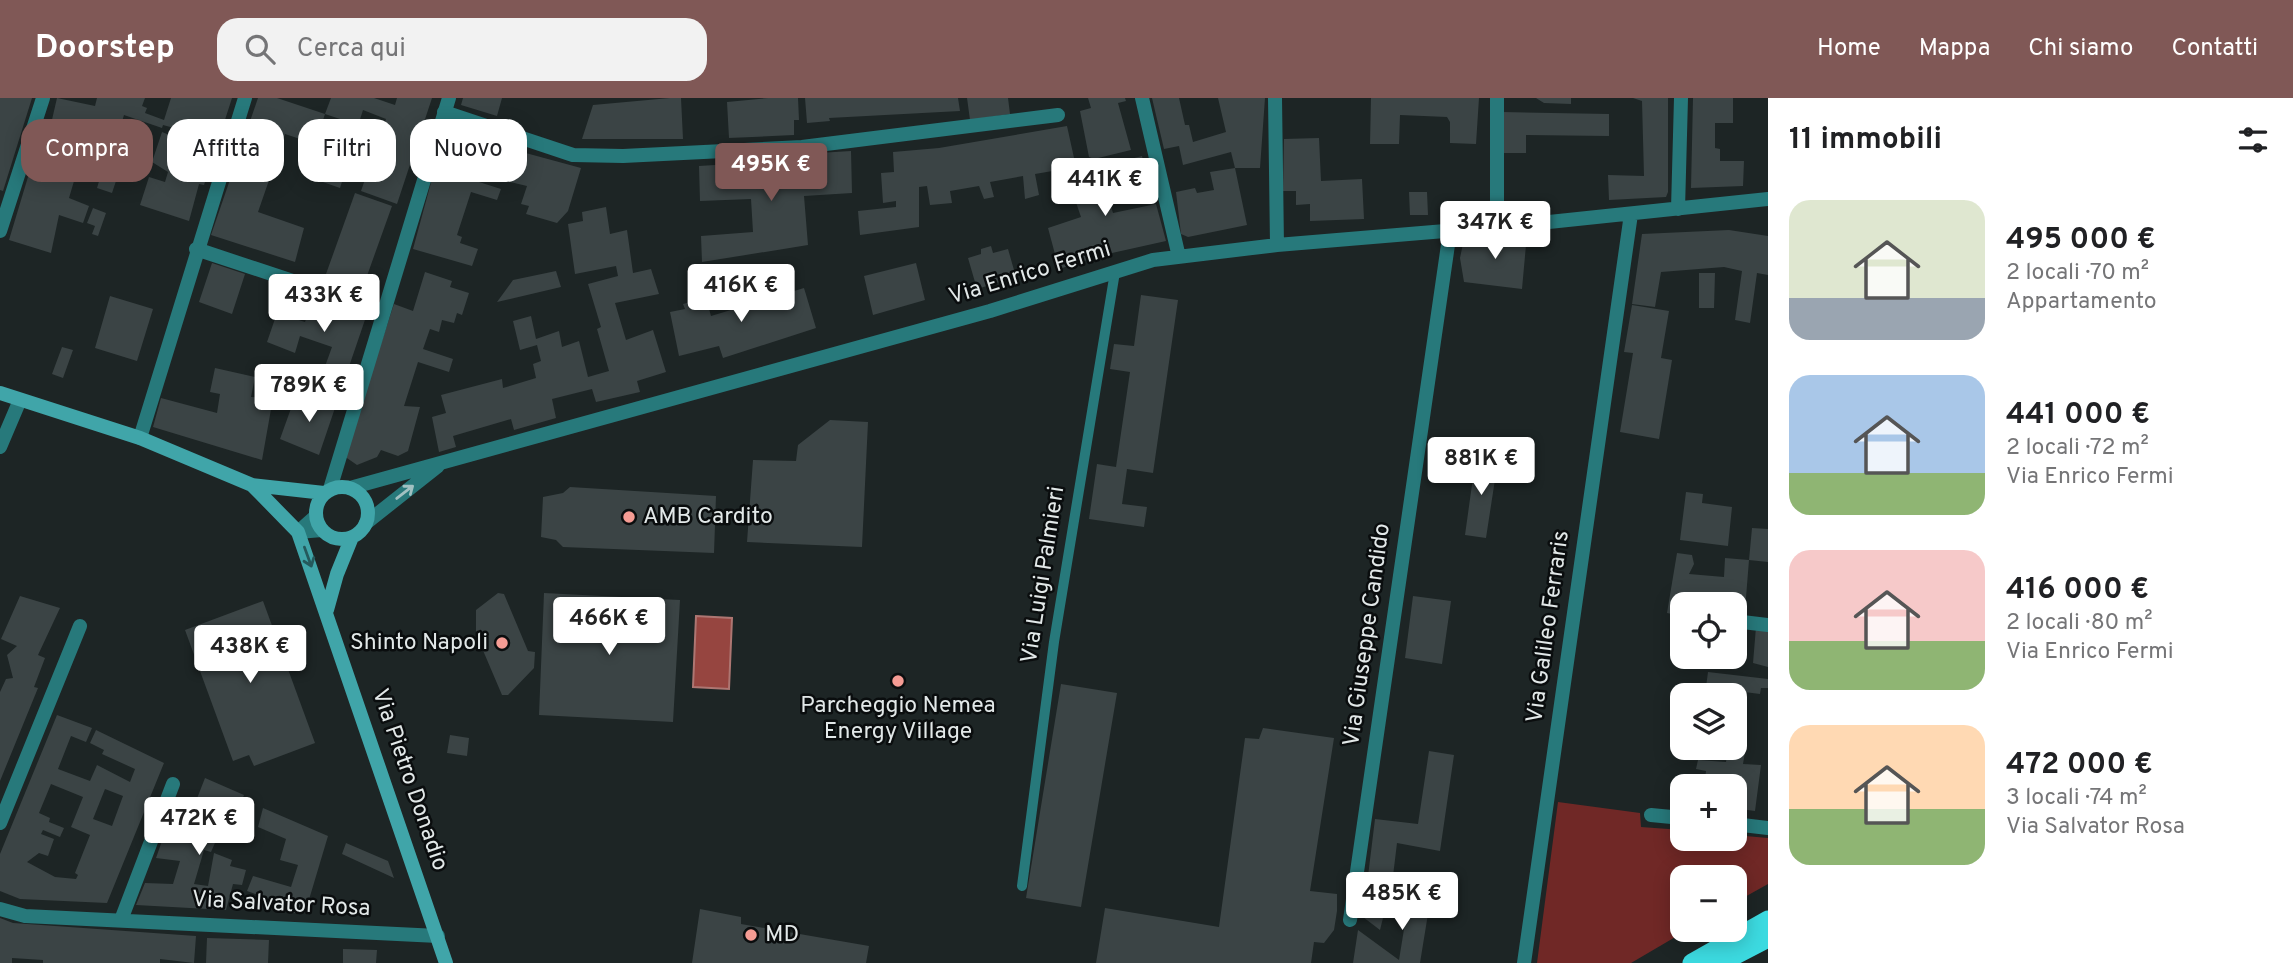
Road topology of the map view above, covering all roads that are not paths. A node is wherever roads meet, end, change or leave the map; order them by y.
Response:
1 (43, 98) edge
2 (245, 98) edge
3 (1142, 98) edge
4 (1275, 98) edge
5 (1497, 98) edge
6 (1681, 98) edge
7 (446, 105) edge
8 (1058, 116) dead end
9 (1768, 199) edge
10 (1678, 209) junction
11 (1631, 214) junction
12 (1497, 227) junction
13 (0, 231) edge
14 (1450, 231) junction
15 (1277, 245) junction
16 (196, 249) junction
17 (1179, 257) junction
18 (1115, 272) junction
19 (383, 311) junction
20 (0, 393) edge
21 (20, 400) junction
22 (139, 438) junction
23 (0, 447) edge
24 (445, 461) junction
25 (252, 485) junction
26 (350, 488) junction
27 (327, 491) junction
28 (316, 516) junction
29 (366, 523) junction
30 (322, 530) junction
31 (298, 532) junction
32 (352, 537) junction
33 (327, 610) junction
34 (1747, 623) edge
35 (1768, 625) edge
36 (80, 626) dead end
37 (173, 784) dead end
38 (1651, 814) dead end
39 (1670, 816) edge
40 (0, 822) edge
41 (1747, 826) edge
42 (1768, 828) edge
43 (1022, 886) dead end
44 (0, 909) edge
45 (121, 920) junction
46 (1350, 920) dead end
47 (1768, 920) edge
48 (438, 936) junction
49 (1768, 938) edge
50 (446, 963) edge
51 (1524, 963) edge
52 (1692, 963) edge
53 (1720, 963) edge

1 - 13 street
2 - 16 street
3 - 17 street
4 - 15 street
5 - 12 street
6 - 10 street
7 - 8 street
7 - 19 street
9 - 10 street, Via Enrico Fermi
10 - 11 street, Via Enrico Fermi
11 - 12 street, Via Enrico Fermi
11 - 51 street, Via Galileo Ferraris
12 - 14 street, Via Enrico Fermi
14 - 15 street, Via Enrico Fermi
14 - 46 street, Via Giuseppe Candido
15 - 17 street, Via Enrico Fermi
16 - 19 street
16 - 22 street
17 - 18 street, Via Enrico Fermi
18 - 24 street, Via Enrico Fermi
18 - 43 lane, Via Luigi Palmieri
19 - 27 street
20 - 21 main road, Via Pietro Donadio
21 - 22 main road, Via Pietro Donadio
21 - 23 street
22 - 25 main road, Via Pietro Donadio
24 - 26 street, Via Enrico Fermi
29 -> 24 street, Via Enrico Fermi
25 - 27 main road
25 - 31 main road, Via Pietro Donadio
26 - 27 main road
26 - 29 main road
27 - 28 main road
28 - 30 main road
28 - 31 street
29 - 32 main road
30 - 31 street
30 - 32 main road
31 -> 33 main road, Via Pietro Donadio
32 - 33 main road
33 - 48 main road, Via Pietro Donadio
34 - 35 street
36 - 40 street
37 - 45 street
38 - 39 street
41 - 42 street
44 - 45 street, Via Salvator Rosa
45 - 48 street, Via Salvator Rosa
47 - 52 highway
48 - 50 main road, Via Pietro Donadio
49 - 53 highway

